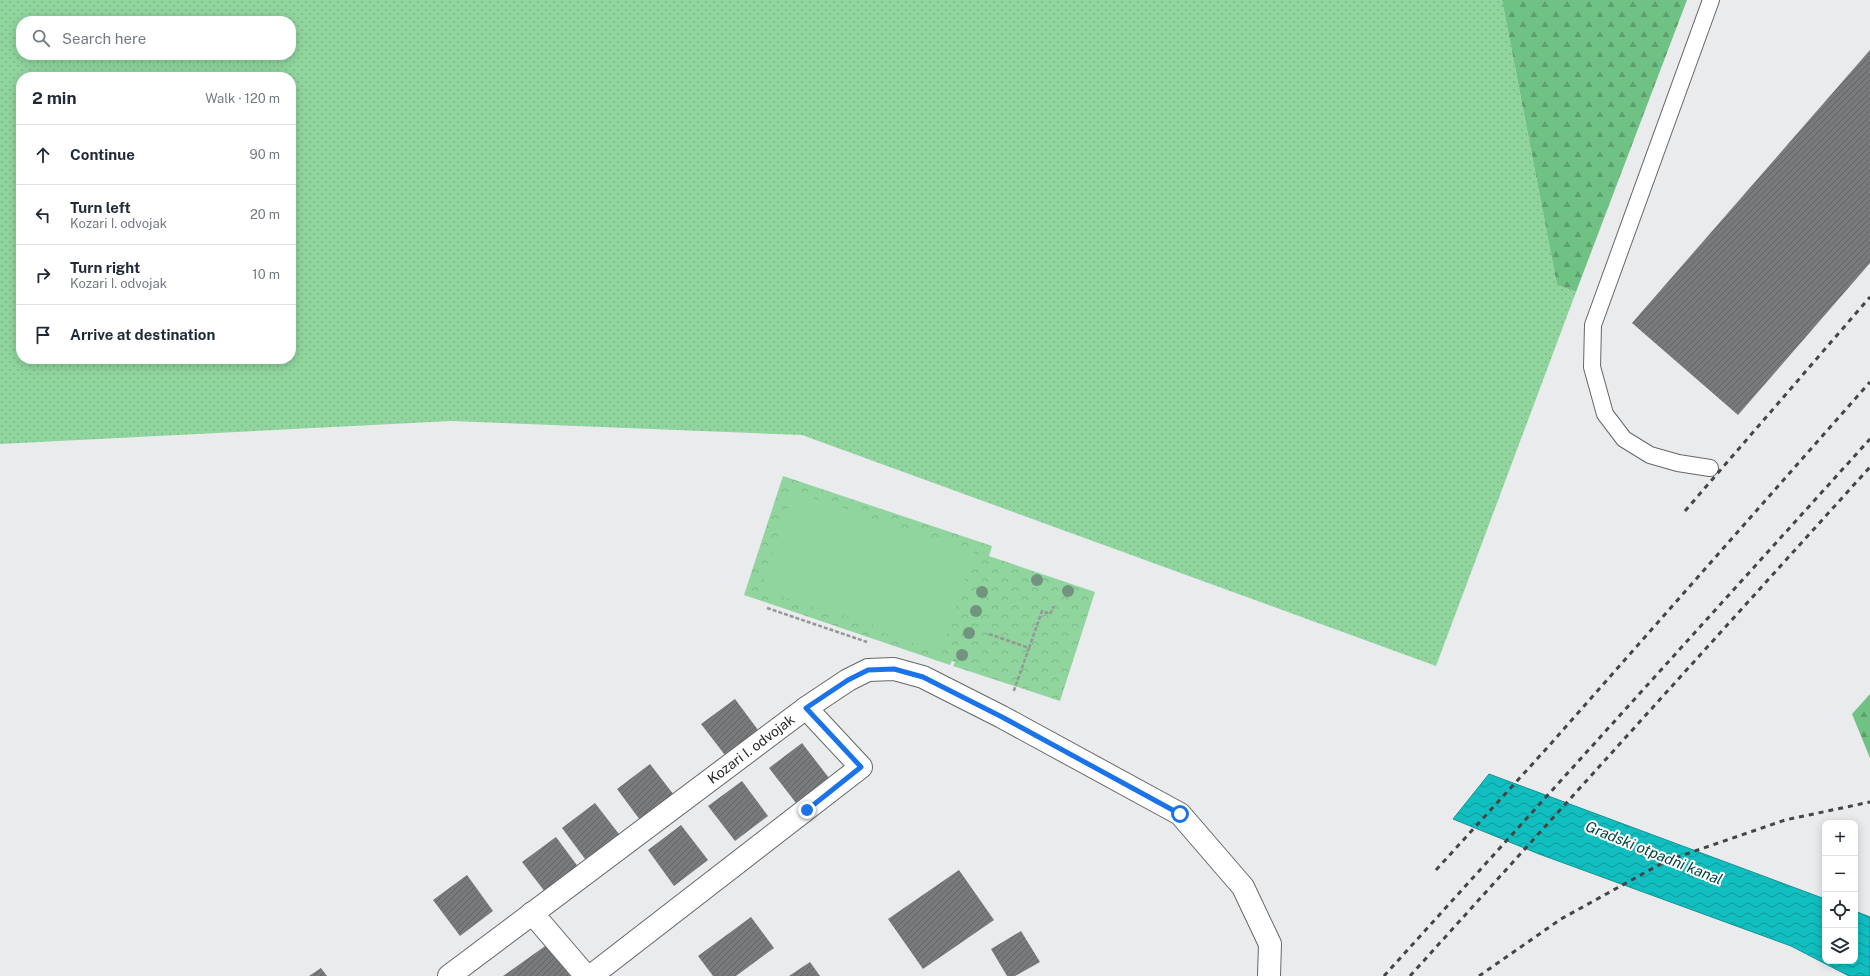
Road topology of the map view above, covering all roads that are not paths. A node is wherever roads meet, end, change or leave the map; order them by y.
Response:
1 (1711, 0) edge
2 (1710, 468) dead end
3 (806, 708) junction
4 (532, 913) junction
5 (449, 976) edge
6 (586, 976) edge
7 (591, 976) edge
8 (1269, 976) edge

1 - 2 lane
3 - 4 street, Kozari I. odvojak
3 - 7 street, Kozari I. odvojak
3 - 8 street
4 - 5 street, Kozari I. odvojak
4 - 6 street

